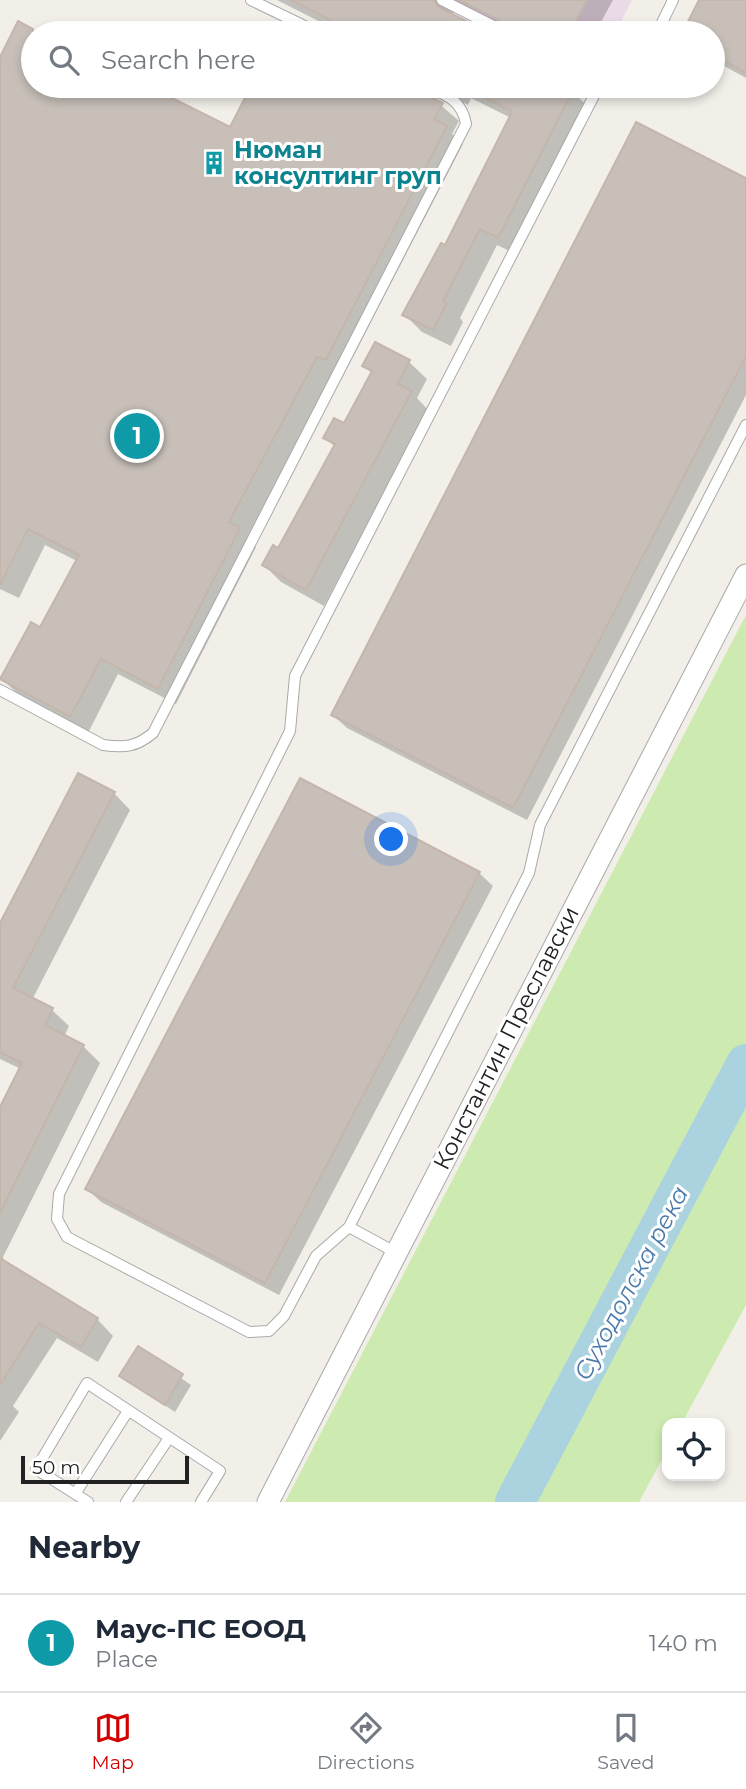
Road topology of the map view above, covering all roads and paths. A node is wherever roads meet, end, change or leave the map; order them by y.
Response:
1 (251, 0) edge
2 (442, 0) edge
3 (673, 0) edge
4 (294, 21) edge
5 (483, 21) edge
6 (663, 21) edge
7 (452, 98) edge
8 (593, 98) edge
9 (746, 425) edge
10 (746, 575) edge
11 (0, 690) edge
12 (349, 1227) junction
13 (395, 1252) junction
14 (128, 1411) junction
15 (169, 1438) junction
16 (75, 1494) junction
17 (88, 1502) edge
18 (126, 1502) edge
19 (201, 1502) edge
20 (268, 1502) edge

1 - 4 lane
2 - 5 lane
3 - 6 lane
7 - 11 lane
8 - 12 lane
9 - 12 lane
10 - 13 street, Константин Преславски
12 - 13 lane
13 - 20 street, Константин Преславски
14 - 15 lane
14 - 16 lane
14 - 16 lane
15 - 18 lane
15 - 19 lane
16 - 17 lane

